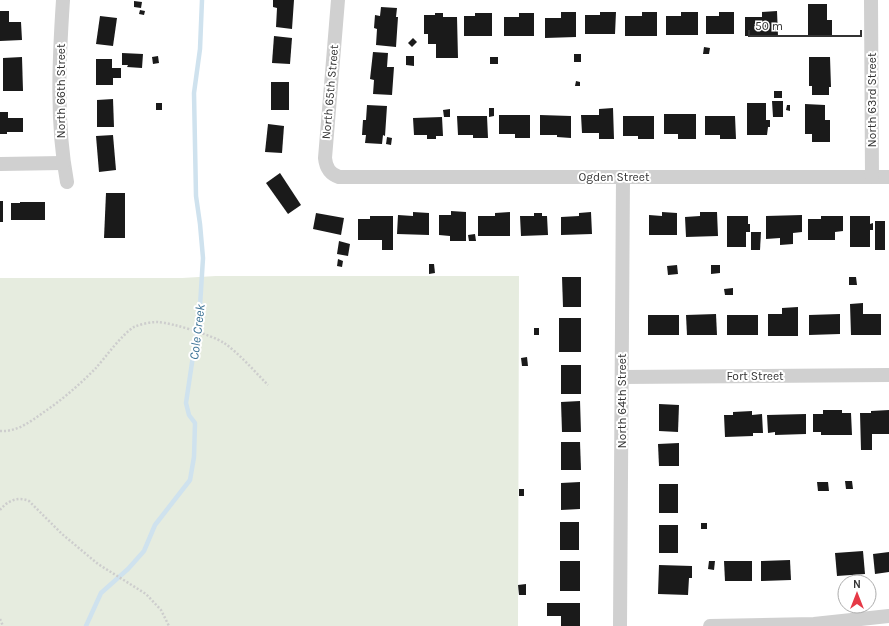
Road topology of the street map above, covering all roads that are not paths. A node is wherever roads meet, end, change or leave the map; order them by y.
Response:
1 (63, 0) edge
2 (338, 0) edge
3 (871, 0) edge
4 (63, 163) junction
5 (0, 164) edge
6 (339, 177) joint
7 (623, 177) junction
8 (872, 177) junction
9 (889, 177) edge
10 (67, 182) dead end
11 (889, 375) edge
12 (622, 377) junction
13 (889, 616) edge
14 (620, 626) edge
15 (710, 626) edge

1 - 4 street, North 66th Street
2 - 6 street, North 65th Street
3 - 8 street, North 63rd Street
4 - 5 street
4 - 10 street, North 66th Street
6 - 7 street, Ogden Street
7 - 8 street, Ogden Street
7 - 12 street, North 64th Street
8 - 9 street, Ogden Street
11 - 12 street, Fort Street
12 - 14 street, North 64th Street
13 - 15 street

